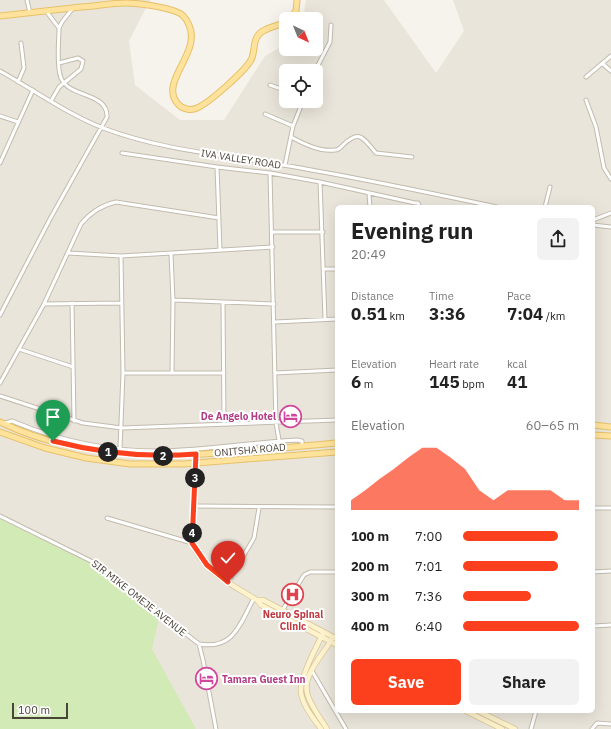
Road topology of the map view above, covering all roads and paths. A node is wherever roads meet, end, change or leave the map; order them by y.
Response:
1 (27, 0) edge
2 (297, 0) edge
3 (104, 2) edge
4 (123, 2) edge
5 (73, 8) junction
6 (46, 11) junction
7 (295, 12) edge
8 (30, 13) junction
9 (0, 16) edge
10 (279, 24) edge
11 (331, 25) dead end
12 (59, 28) junction
13 (22, 43) dead end
14 (611, 56) edge
15 (59, 63) junction
16 (319, 64) edge
17 (603, 64) junction
18 (0, 71) edge
19 (611, 71) edge
20 (586, 77) dead end
21 (18, 82) junction
22 (64, 82) junction
23 (270, 85) dead end
24 (279, 88) edge
25 (33, 90) junction
26 (586, 100) dead end
27 (51, 101) junction
28 (300, 108) edge
29 (265, 114) dead end
30 (0, 116) edge
31 (18, 122) junction
32 (293, 126) junction
33 (102, 128) junction
34 (291, 137) junction
35 (122, 153) dead end
36 (412, 157) dead end
37 (0, 163) edge
38 (284, 165) junction
39 (217, 167) junction
40 (270, 173) junction
41 (611, 179) edge
42 (320, 182) junction
43 (550, 187) dead end
44 (369, 194) junction
45 (370, 205) edge
46 (419, 205) edge
47 (488, 205) edge
48 (546, 205) edge
49 (611, 213) edge
50 (219, 218) junction
51 (595, 219) edge
52 (595, 225) edge
53 (611, 227) edge
54 (272, 232) junction
55 (323, 232) junction
56 (273, 247) junction
57 (220, 250) junction
58 (68, 253) junction
59 (171, 254) junction
60 (120, 256) junction
61 (324, 269) junction
62 (335, 269) edge
63 (173, 300) junction
64 (223, 302) junction
65 (72, 303) junction
66 (121, 303) junction
67 (44, 304) junction
68 (274, 304) junction
69 (0, 315) edge
70 (325, 319) junction
71 (335, 319) edge
72 (275, 322) junction
73 (19, 349) junction
74 (73, 367) junction
75 (335, 370) edge
76 (123, 373) junction
77 (172, 373) junction
78 (224, 373) junction
79 (275, 373) junction
80 (0, 383) edge
81 (0, 396) edge
82 (335, 420) edge
83 (74, 421) junction
84 (2, 423) edge
85 (224, 424) junction
86 (276, 424) junction
87 (595, 425) edge
88 (611, 427) edge
89 (122, 428) junction
90 (0, 432) edge
91 (595, 435) edge
92 (611, 436) edge
93 (279, 440) junction
94 (335, 443) edge
95 (302, 446) junction
96 (120, 448) junction
97 (335, 452) edge
98 (196, 454) junction
99 (195, 463) junction
100 (194, 506) junction
101 (335, 507) edge
102 (259, 508) junction
103 (595, 508) edge
104 (611, 508) edge
105 (0, 516) edge
106 (107, 518) dead end
107 (192, 543) junction
108 (335, 572) edge
109 (595, 572) edge
110 (611, 572) edge
111 (228, 582) junction
112 (256, 599) junction
113 (282, 611) junction
114 (611, 625) edge
115 (595, 626) edge
116 (323, 634) junction
117 (333, 639) edge
118 (198, 644) junction
119 (312, 671) junction
120 (335, 710) edge
121 (337, 713) edge
122 (471, 713) edge
123 (482, 713) edge
124 (535, 713) edge
125 (611, 724) edge
126 (216, 729) edge
127 (320, 729) edge
128 (327, 729) edge
129 (346, 729) edge
130 (502, 729) edge
131 (515, 729) edge
132 (531, 729) edge
133 (592, 729) edge

1 - 8 street
2 - 7 main road
3 - 4 main road
3 - 5 main road
4 - 10 main road
5 - 6 main road
5 - 12 street
6 - 8 main road
6 - 12 street
8 - 9 main road
11 - 16 street
12 - 15 street
13 - 21 street
14 - 17 street
15 - 22 street
15 - 22 street
17 - 19 street
17 - 20 street
18 - 21 street, IVA VALLEY ROAD
21 - 25 street, IVA VALLEY ROAD
22 - 27 street
22 - 33 street
23 - 24 street
25 - 27 street, IVA VALLEY ROAD
25 - 31 street
26 - 41 street
27 - 33 street, IVA VALLEY ROAD
28 - 32 street
29 - 32 street
30 - 31 street
31 - 37 street
32 - 34 street
33 - 38 street, IVA VALLEY ROAD
33 - 69 street
34 - 36 street
34 - 38 street
35 - 39 street
38 - 47 street, IVA VALLEY ROAD
39 - 40 street
39 - 50 street
40 - 42 street
40 - 54 street
42 - 44 street
42 - 55 street
43 - 48 street
44 - 45 street
44 - 46 street
49 - 51 street
50 - 57 street
50 - 58 street
52 - 53 street
54 - 55 street
54 - 56 street
55 - 61 street
56 - 57 street
56 - 68 street
57 - 59 street
58 - 60 street
58 - 67 street
59 - 60 street
59 - 63 street
60 - 66 street
61 - 62 street
61 - 70 street
63 - 64 street
63 - 77 street
64 - 68 street
64 - 78 street
65 - 66 street
65 - 67 street
65 - 74 street
66 - 76 street
67 - 73 street
68 - 72 street
70 - 71 street
70 - 72 street
72 - 79 street
73 - 74 street
73 - 80 street
74 - 83 street
75 - 79 street
76 - 77 street
76 - 89 street
77 - 78 street
78 - 85 street
79 - 86 street
81 - 83 street
82 - 86 street
83 - 89 street
84 - 96 street
84 - 98 main road, ONITSHA ROAD
85 - 86 street
85 - 89 street
86 - 93 street
87 - 88 main road
89 - 96 street
90 - 99 main road, ONITSHA ROAD
91 - 92 main road
93 - 95 street
93 - 96 street
94 - 95 main road, ONITSHA ROAD
95 - 98 main road, ONITSHA ROAD
97 - 99 main road, ONITSHA ROAD
98 - 99 main road
99 - 100 main road
100 - 102 street
100 - 107 main road
101 - 102 street
102 - 111 street
103 - 104 street
105 - 118 street, SIR MIKE OMEJE AVENUE
106 - 107 street
107 - 111 main road
108 - 113 street
109 - 110 street
111 - 112 main road
112 - 113 main road
112 - 116 main road
112 - 118 street
113 - 116 main road
114 - 115 street
116 - 117 main road
116 - 127 main road
117 - 119 main road
118 - 126 street
119 - 120 street
119 - 128 main road
121 - 129 street
122 - 130 main road
123 - 131 main road
124 - 132 street
125 - 133 street

